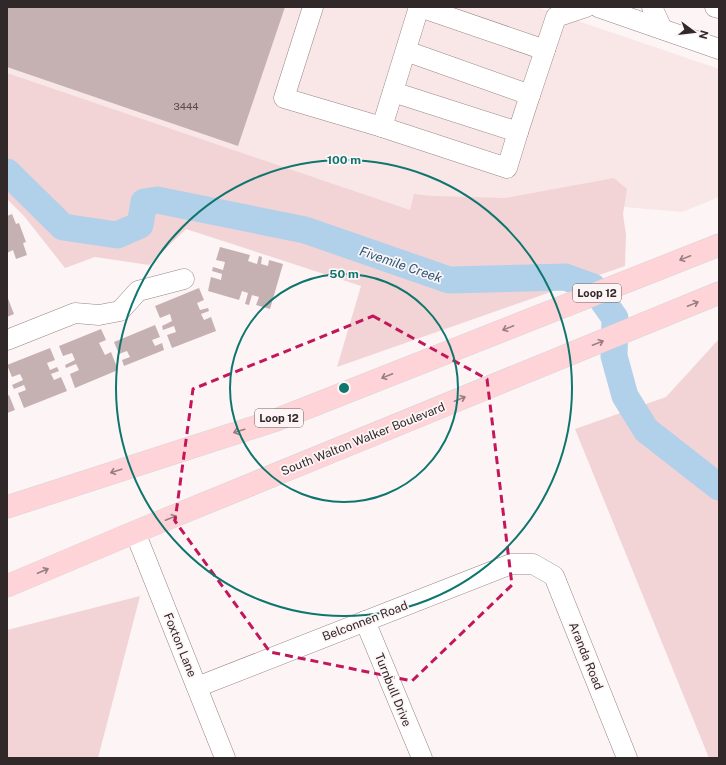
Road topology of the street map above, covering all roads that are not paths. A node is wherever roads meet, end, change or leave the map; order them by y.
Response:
1 (313, 7) edge
2 (420, 7) edge
3 (586, 7) edge
4 (598, 7) edge
5 (652, 7) edge
6 (715, 7) edge
7 (719, 8) edge
8 (662, 29) junction
9 (719, 49) edge
10 (545, 50) junction
11 (406, 51) junction
12 (393, 92) junction
13 (530, 95) junction
14 (382, 127) junction
15 (518, 132) junction
16 (719, 245) edge
17 (184, 279) dead end
18 (719, 293) edge
19 (7, 340) edge
20 (7, 507) edge
21 (135, 532) junction
22 (533, 564) joint
23 (7, 586) edge
24 (365, 621) junction
25 (197, 687) junction
26 (225, 758) edge
27 (422, 758) edge
28 (627, 758) edge

1 - 14 street
2 - 10 street
2 - 11 street
3 - 10 street
4 - 8 street
5 - 8 street
6 - 7 street
8 - 9 street
10 - 13 street
11 - 12 street
11 - 13 street
12 - 14 street
12 - 15 street
13 - 15 street
14 - 15 street
16 -> 20 main road, Loop 12
17 - 19 street
21 -> 18 main road, South Walton Walker Boulevard
23 -> 21 main road, South Walton Walker Boulevard
21 - 25 street, Foxton Lane
22 - 24 street, Belconnen Road
22 - 28 street, Aranda Road
24 - 25 street, Belconnen Road
24 - 27 street, Turnbull Drive
25 - 26 street, Foxton Lane

